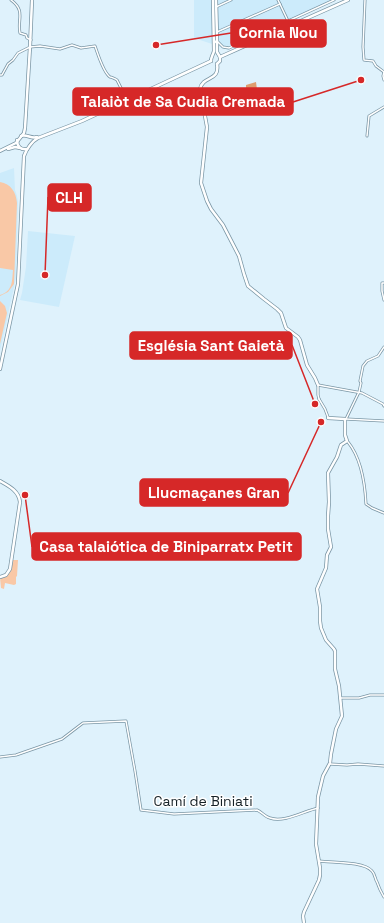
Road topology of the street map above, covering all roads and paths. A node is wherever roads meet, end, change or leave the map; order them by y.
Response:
1 (11, 0) edge
2 (32, 0) edge
3 (215, 0) edge
4 (231, 0) edge
5 (278, 0) edge
6 (334, 0) edge
7 (348, 0) edge
8 (365, 0) edge
9 (280, 4) junction
10 (216, 7) junction
11 (288, 21) junction
12 (214, 24) junction
13 (217, 34) junction
14 (31, 40) junction
15 (216, 44) junction
16 (30, 47) junction
17 (218, 54) junction
18 (213, 55) junction
19 (220, 57) junction
20 (210, 62) junction
21 (217, 64) junction
22 (0, 75) edge
23 (384, 80) edge
24 (125, 102) junction
25 (384, 107) edge
26 (26, 125) junction
27 (73, 125) junction
28 (21, 136) junction
29 (29, 136) junction
30 (367, 136) dead end
31 (18, 140) junction
32 (32, 144) junction
33 (20, 148) junction
34 (27, 149) junction
35 (1, 151) edge
36 (24, 156) junction
37 (384, 283) edge
38 (384, 300) edge
39 (5, 346) junction
40 (384, 347) edge
41 (0, 365) edge
42 (0, 369) edge
43 (318, 386) junction
44 (359, 392) junction
45 (383, 405) edge
46 (328, 418) joint
47 (345, 419) junction
48 (384, 421) edge
49 (347, 441) junction
50 (0, 481) edge
51 (384, 513) edge
52 (0, 576) edge
53 (384, 695) edge
54 (341, 698) junction
55 (0, 758) edge
56 (329, 764) junction
57 (384, 766) edge
58 (318, 808) junction
59 (319, 862) junction
60 (384, 897) edge
61 (304, 923) edge

1 - 14 street
2 - 14 street
3 - 10 street
3 - 12 street
4 - 10 street
5 - 9 street
6 - 11 street
7 - 19 street
8 - 23 street
9 - 11 street
9 - 13 street
10 - 13 street
11 - 15 street
12 - 13 street
12 - 15 street
13 - 15 street
14 - 16 street
15 - 17 street
15 - 18 street
16 - 22 street
16 - 24 street
16 - 26 street
17 - 18 street
17 - 19 street
18 - 20 street
19 - 21 street
20 - 21 street
20 - 24 street
21 - 43 street
24 - 27 street
25 - 30 street
26 - 28 street
26 - 29 street
27 - 29 street
27 - 32 street
28 - 29 street
28 - 31 street
29 - 32 street
31 - 33 street
31 - 35 street
32 - 34 street
33 - 34 street
33 - 35 street
33 - 36 street
34 - 36 street
36 - 39 street
37 - 38 street
39 - 41 street
39 - 42 street
40 - 44 street
43 - 44 street
43 - 46 street
44 - 45 street
44 - 47 street
46 - 47 street
47 - 48 street
47 - 49 street
49 - 51 street
49 - 54 street
50 - 52 street
53 - 54 street
54 - 56 street
55 - 58 street, Camí de Biniati
56 - 57 street
56 - 58 street
58 - 59 street
59 - 60 street
59 - 61 street

